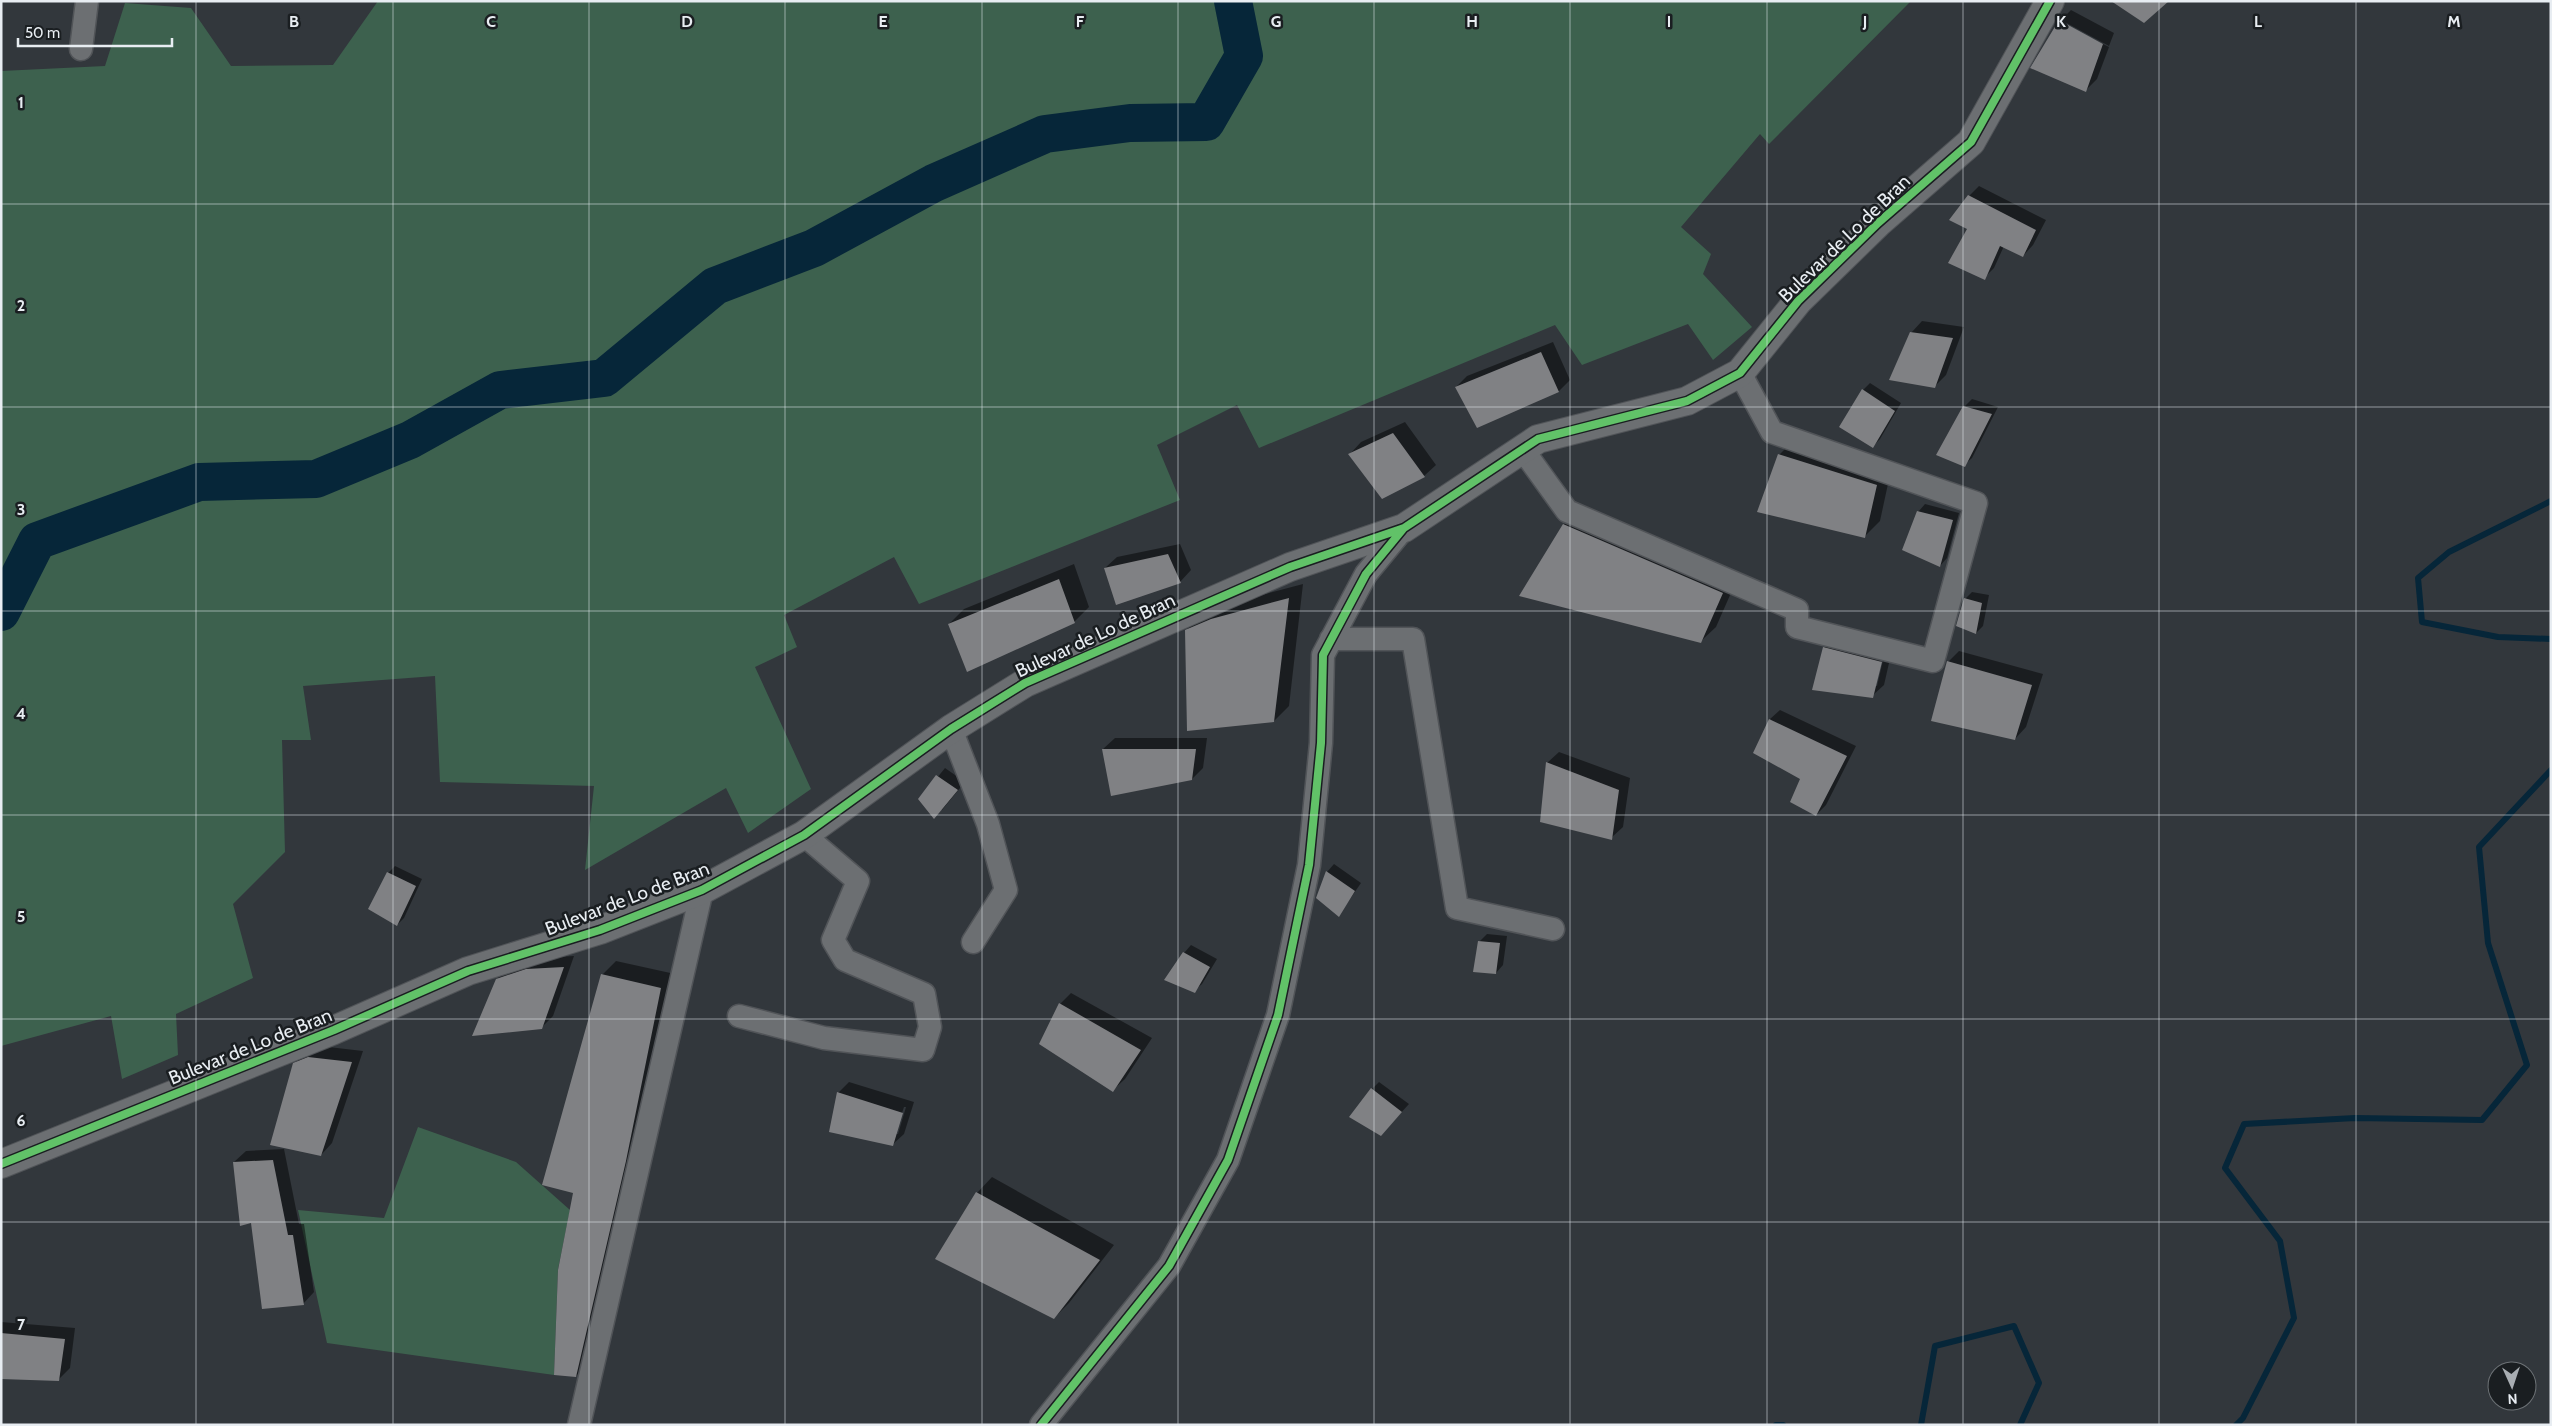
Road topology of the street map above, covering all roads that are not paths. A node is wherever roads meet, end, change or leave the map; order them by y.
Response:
1 (87, 1) edge
2 (2050, 1) edge
3 (81, 49) dead end
4 (1740, 373) junction
5 (1522, 450) junction
6 (1404, 528) junction
7 (1331, 639) junction
8 (951, 729) junction
9 (804, 835) junction
10 (702, 890) junction
11 (1553, 929) dead end
12 (973, 942) dead end
13 (739, 1016) dead end
14 (1, 1164) edge
15 (579, 1425) edge
16 (1041, 1425) edge

1 - 3 street
2 - 4 street, Bulevar de Lo de Bran
4 - 5 street, Bulevar de Lo de Bran
4 - 5 street
5 - 6 street, Bulevar de Lo de Bran
6 - 7 street
6 - 8 street, Bulevar de Lo de Bran
7 - 11 street
7 - 16 street
8 - 9 street, Bulevar de Lo de Bran
8 - 12 street
9 - 10 street, Bulevar de Lo de Bran
9 - 13 street
10 - 14 street, Bulevar de Lo de Bran
10 - 15 street

